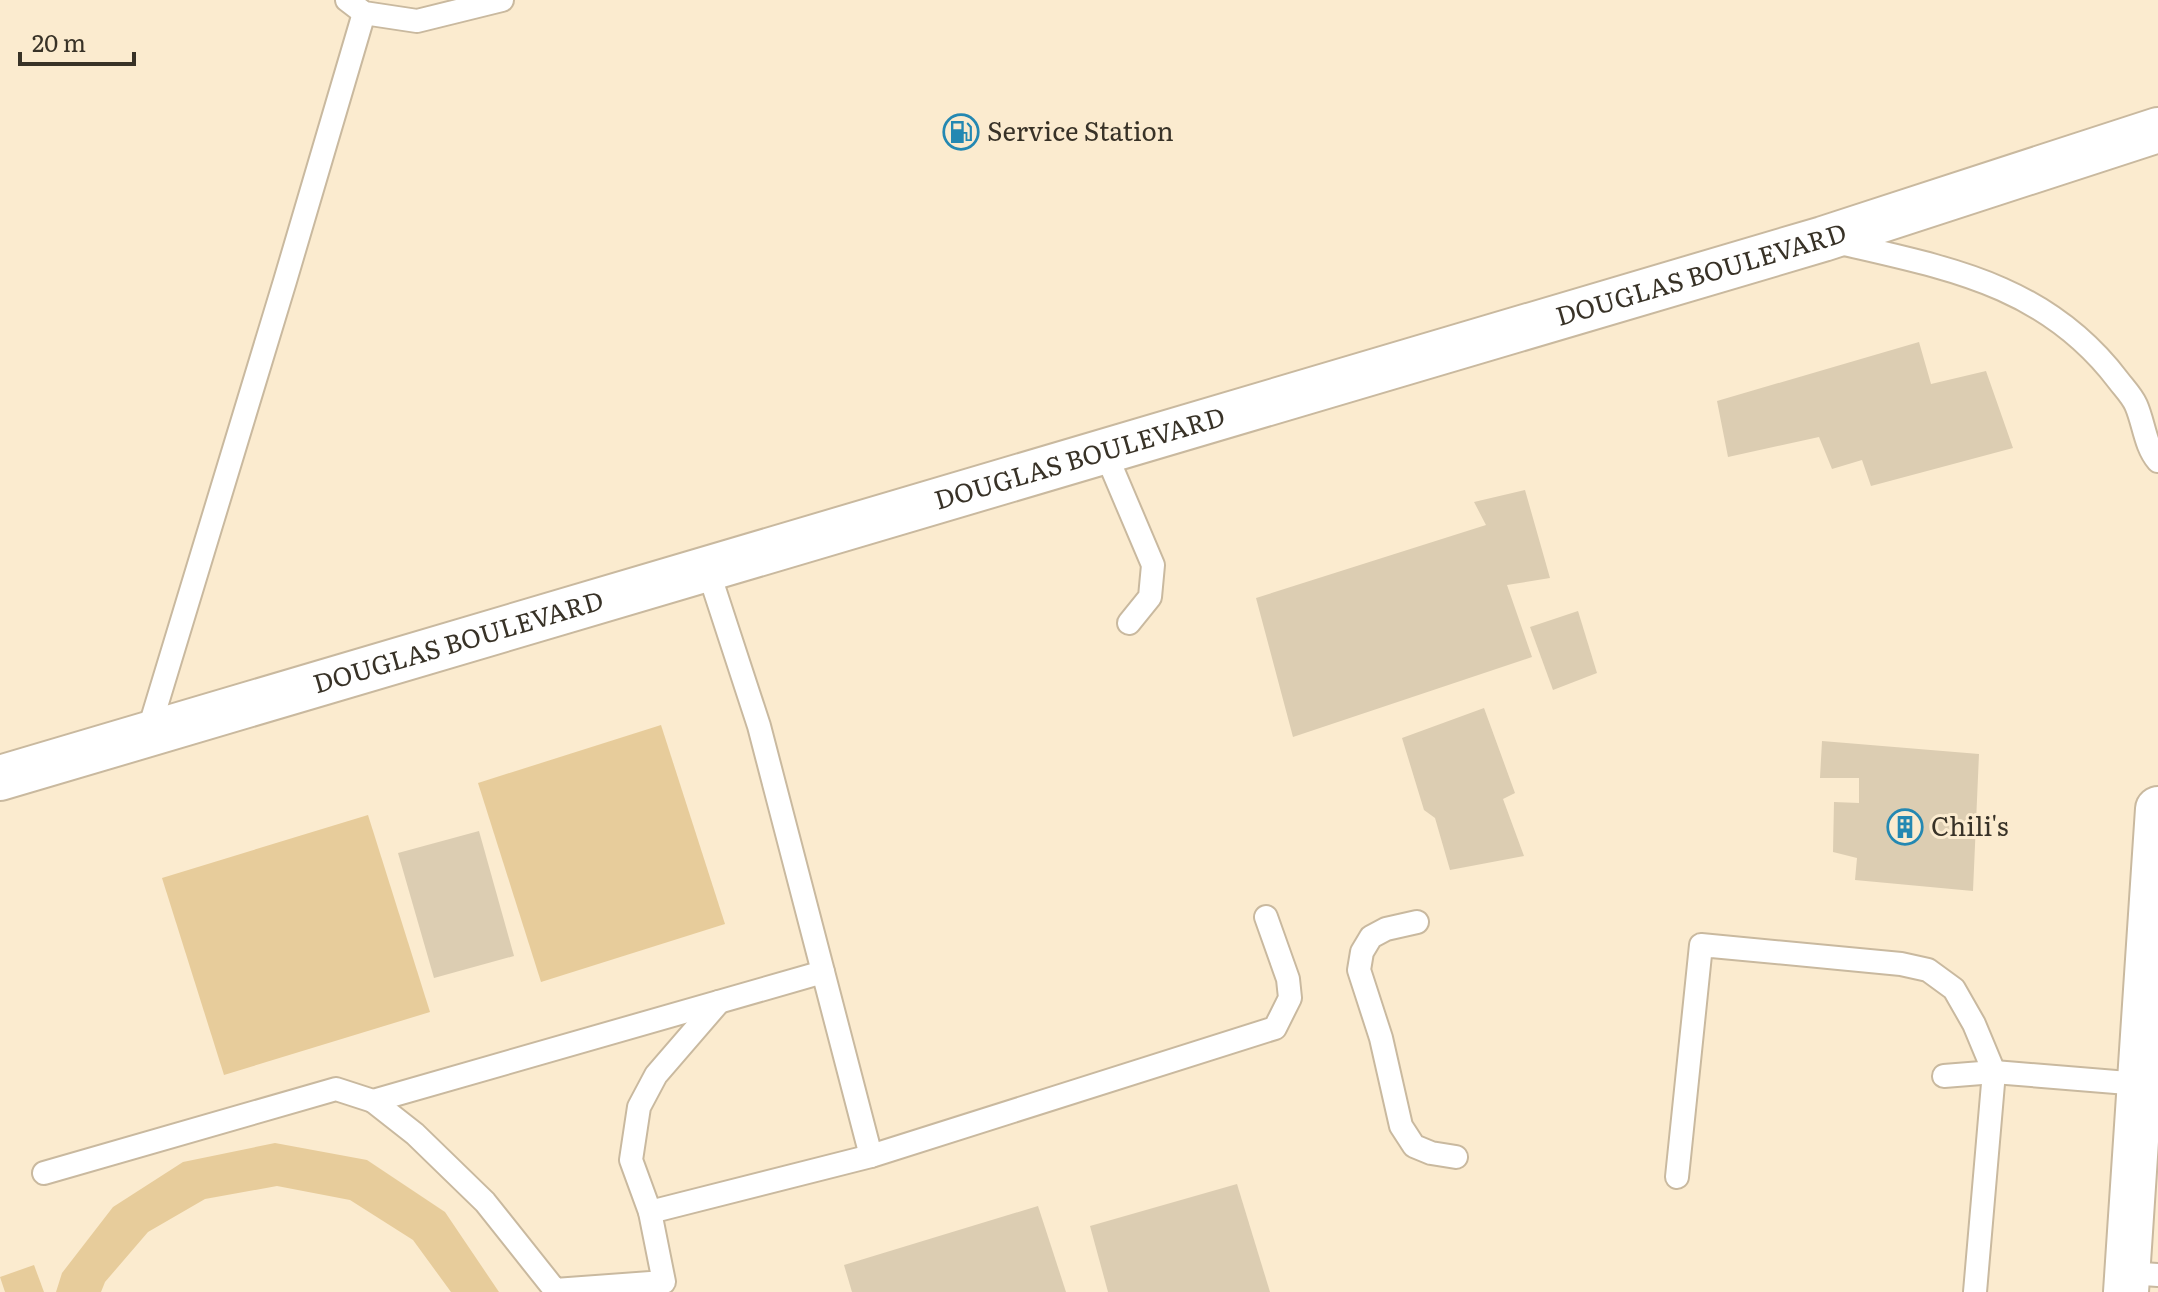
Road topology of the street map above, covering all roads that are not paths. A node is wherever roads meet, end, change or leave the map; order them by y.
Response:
1 (502, 0) edge
2 (355, 6) edge
3 (2158, 130) edge
4 (1823, 239) junction
5 (1105, 452) junction
6 (2158, 461) edge
7 (708, 570) junction
8 (1129, 623) dead end
9 (147, 736) junction
10 (0, 778) edge
11 (2158, 809) edge
12 (1266, 917) dead end
13 (1417, 922) dead end
14 (823, 972) junction
15 (719, 1002) junction
16 (1994, 1072) junction
17 (1944, 1076) dead end
18 (2140, 1084) junction
19 (373, 1101) junction
20 (871, 1156) junction
21 (1456, 1157) dead end
22 (44, 1173) dead end
23 (1677, 1177) dead end
24 (650, 1212) junction
25 (2137, 1280) edge
26 (1975, 1292) edge

1 - 2 lane
2 - 9 lane
3 - 4 street, DOUGLAS BOULEVARD
4 - 5 street, DOUGLAS BOULEVARD
4 - 6 lane
5 - 7 street, DOUGLAS BOULEVARD
5 - 8 lane
7 - 9 street, DOUGLAS BOULEVARD
7 - 14 lane
9 - 10 street, DOUGLAS BOULEVARD
11 - 18 street
12 - 20 lane
13 - 21 lane
14 - 15 lane
14 - 20 lane
15 - 19 lane
15 - 24 lane
16 - 17 lane
16 - 18 lane
16 - 23 lane
16 - 26 lane
18 - 25 street
19 - 22 lane
19 - 24 lane
20 - 24 lane

